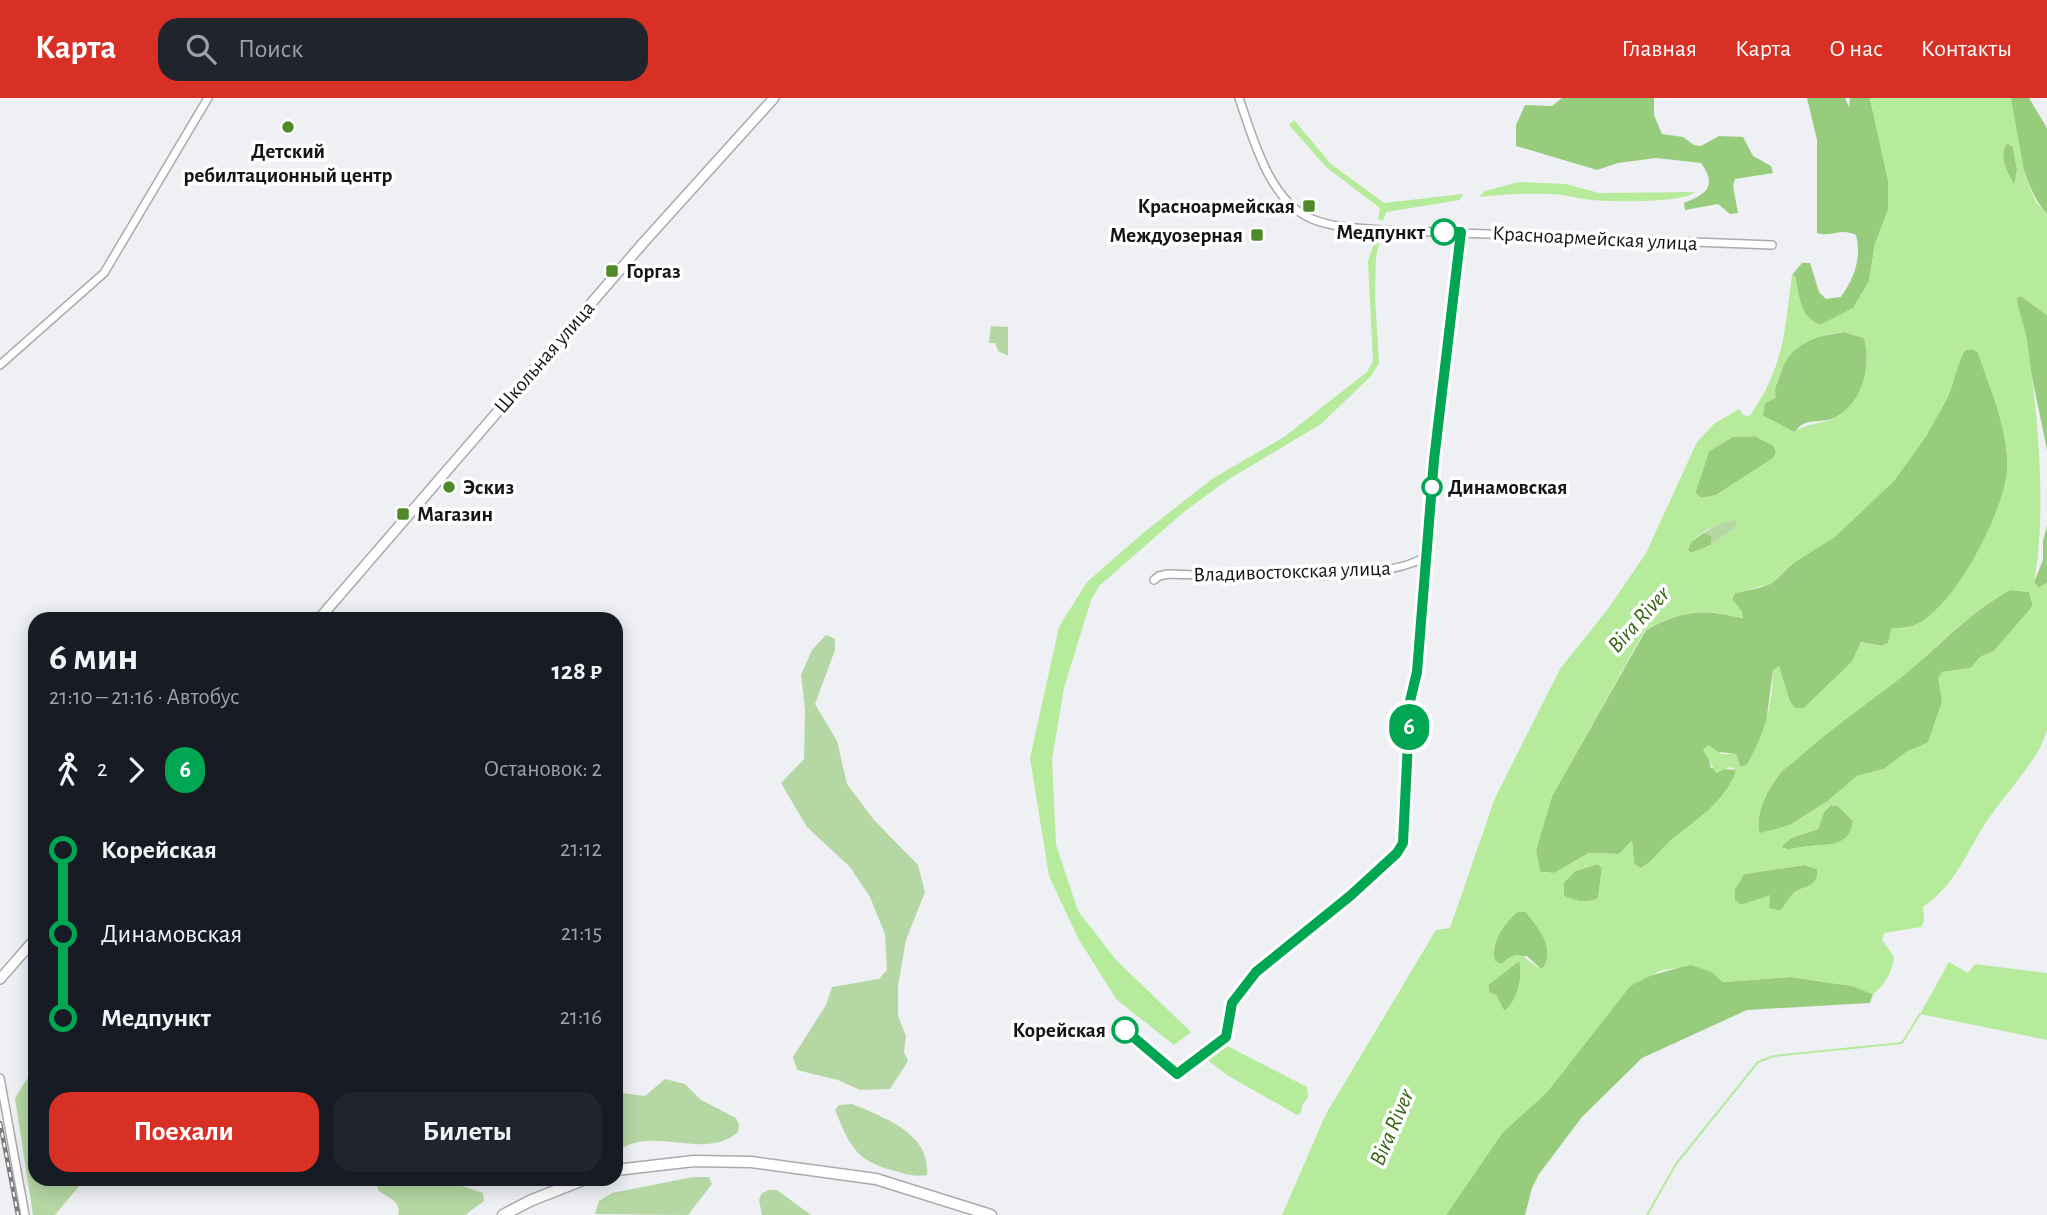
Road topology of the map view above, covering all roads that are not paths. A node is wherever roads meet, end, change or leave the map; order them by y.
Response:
1 (208, 98) edge
2 (774, 98) edge
3 (1239, 98) edge
4 (1461, 232) junction
5 (1772, 245) dead end
6 (0, 365) edge
7 (1154, 580) dead end
8 (325, 612) edge
9 (28, 947) edge
10 (0, 979) edge
11 (0, 1078) edge
12 (623, 1169) edge
13 (567, 1186) edge
14 (25, 1215) edge
15 (503, 1215) edge
16 (991, 1215) edge

1 - 6 street
2 - 8 main road, Школьная улица
3 - 4 street, Красноармейская улица
4 - 5 street, Красноармейская улица
4 - 7 street, Владивостокская улица
9 - 10 main road
11 - 14 street
12 - 16 main road
13 - 15 main road

